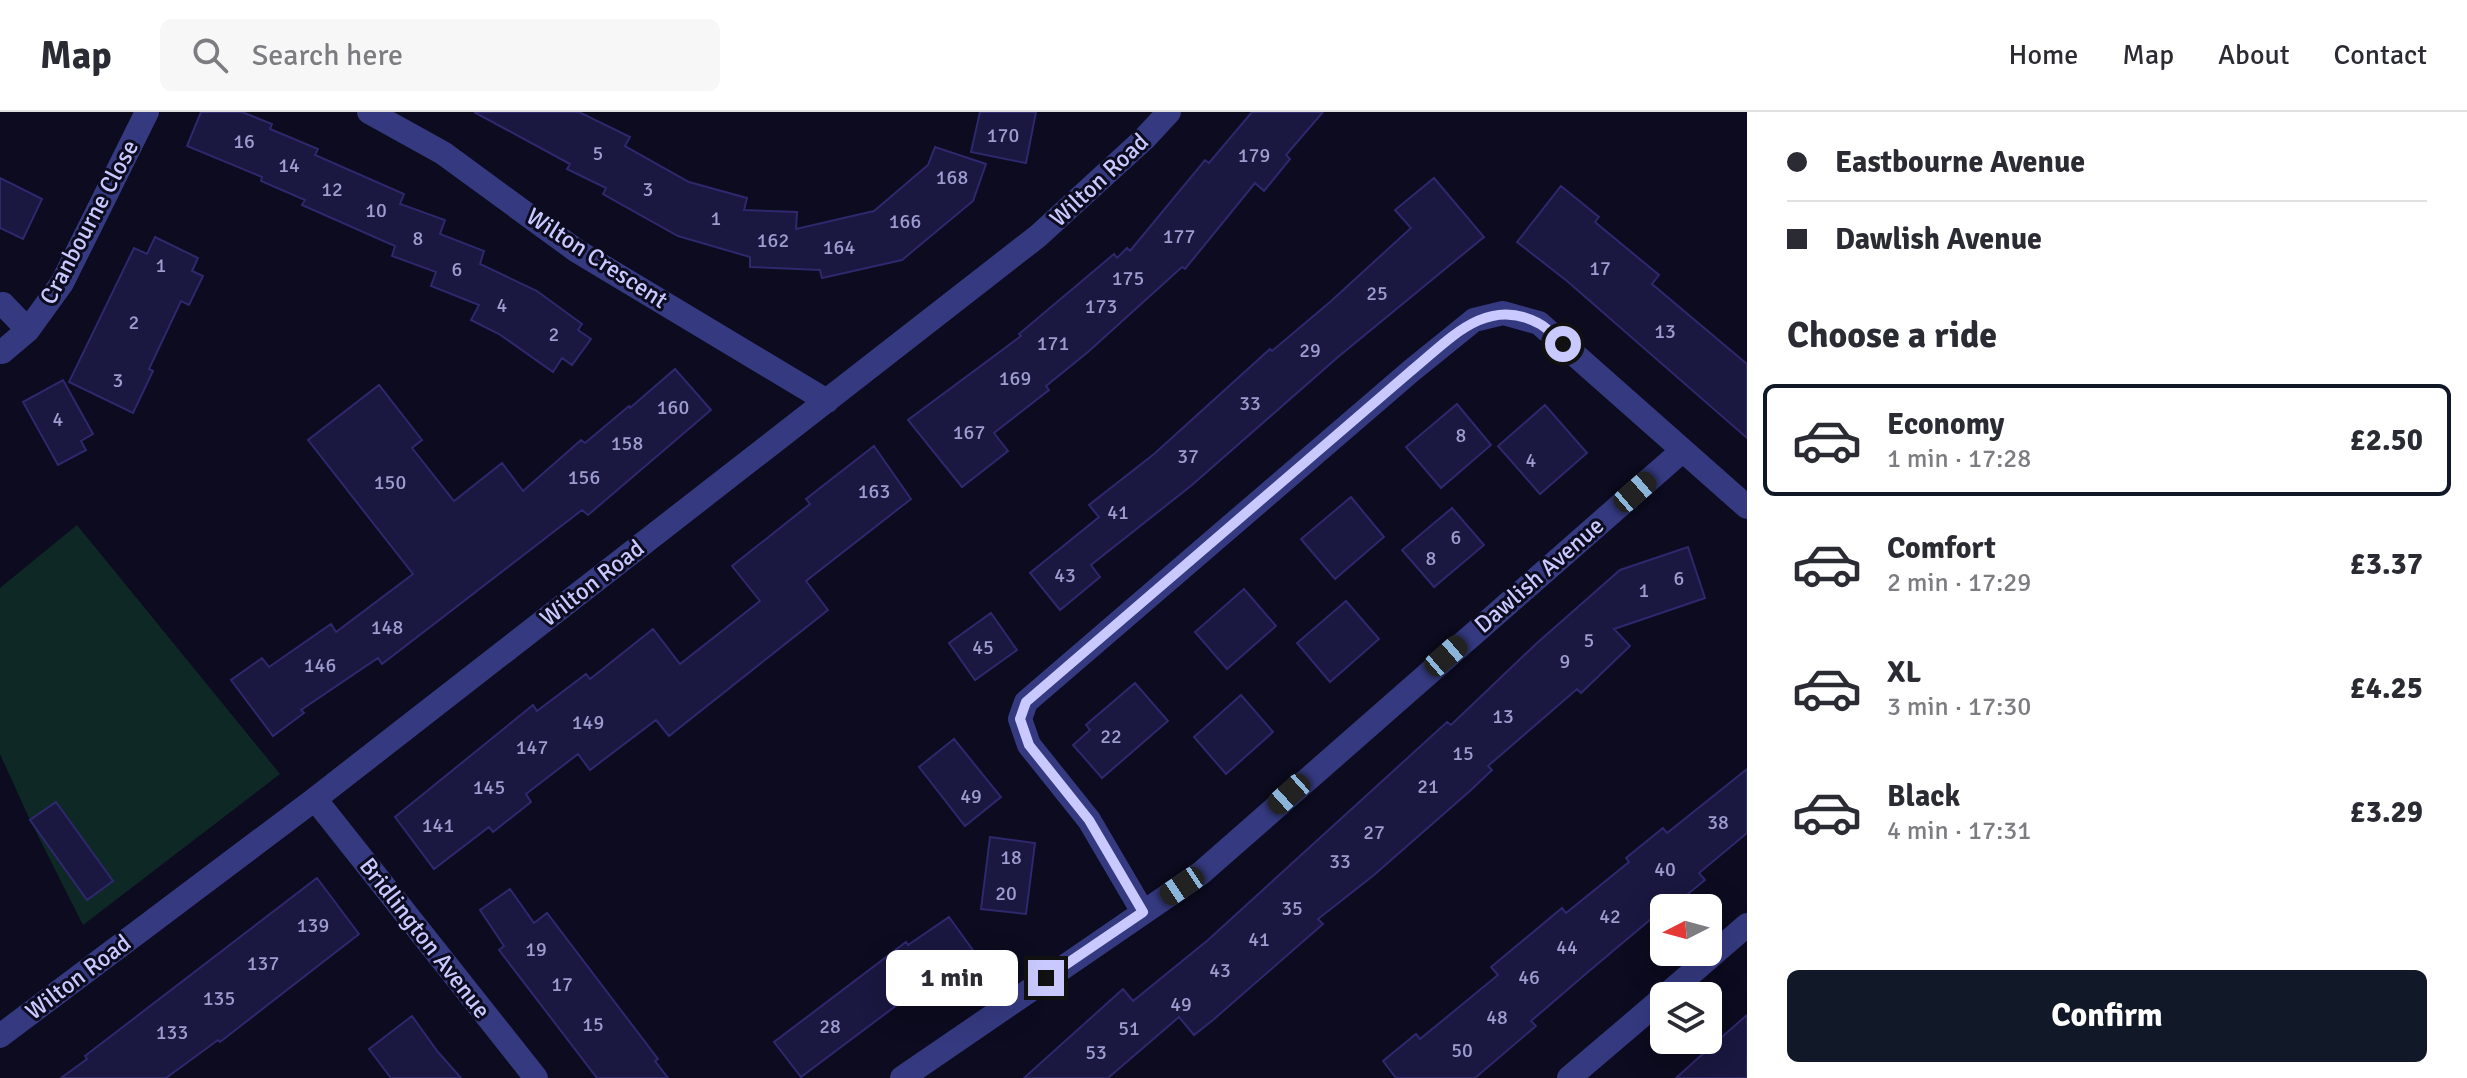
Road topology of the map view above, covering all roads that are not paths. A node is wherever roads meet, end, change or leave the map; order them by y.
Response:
1 (147, 112) edge
2 (369, 112) edge
3 (1169, 112) edge
4 (3, 304) dead end
5 (28, 330) junction
6 (2, 352) dead end
7 (827, 401) junction
8 (1682, 451) junction
9 (1747, 507) edge
10 (315, 799) junction
11 (1143, 912) junction
12 (1747, 925) edge
13 (1680, 982) edge
14 (1650, 1008) edge
15 (0, 1036) edge
16 (536, 1078) edge
17 (902, 1078) edge
18 (1569, 1078) edge

1 - 5 street, Cranbourne Close
2 - 7 street, Wilton Crescent
3 - 7 street, Wilton Road
4 - 5 street, Cranbourne Close
5 - 6 street, Cranbourne Close
7 - 10 street, Wilton Road
8 - 9 street
8 - 11 street, Dawlish Avenue
8 - 11 street
10 - 15 street, Wilton Road
10 - 16 street, Bridlington Avenue
11 - 17 street, Dawlish Avenue
12 - 13 street
14 - 18 street

